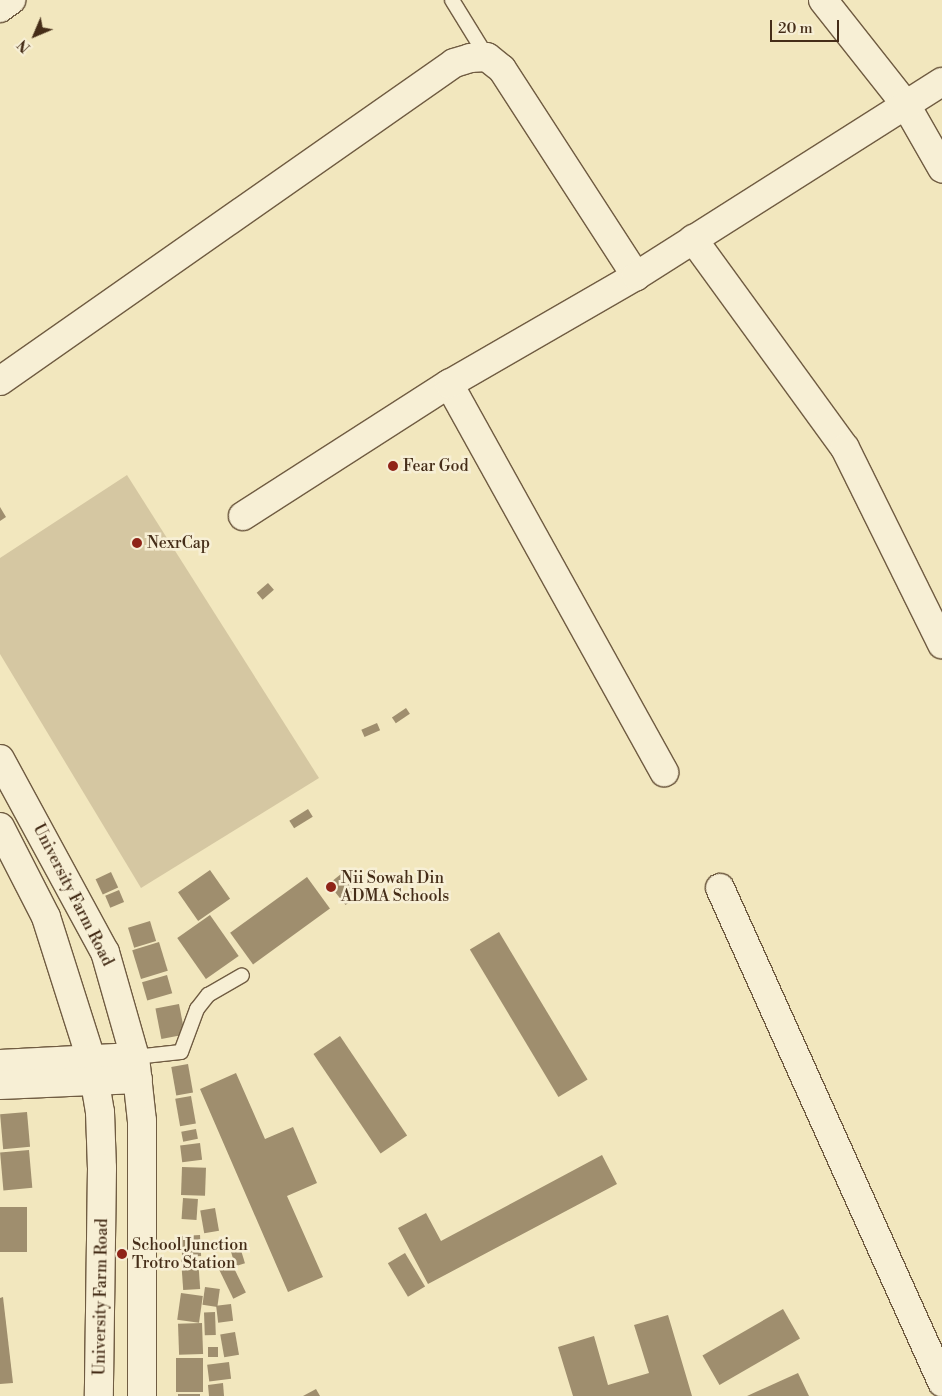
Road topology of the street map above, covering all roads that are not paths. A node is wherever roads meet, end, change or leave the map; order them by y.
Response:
1 (11, 0) edge
2 (452, 0) edge
3 (823, 0) edge
4 (0, 8) edge
5 (487, 56) junction
6 (942, 82) edge
7 (906, 105) junction
8 (942, 168) edge
9 (693, 239) junction
10 (636, 276) junction
11 (0, 381) edge
12 (449, 384) junction
13 (243, 516) dead end
14 (942, 644) edge
15 (0, 759) edge
16 (664, 772) dead end
17 (1, 829) edge
18 (720, 888) dead end
19 (242, 975) dead end
20 (0, 1064) edge
21 (137, 1068) junction
22 (93, 1069) junction
23 (0, 1085) edge
24 (942, 1382) edge
25 (99, 1396) edge
26 (142, 1396) edge

1 - 4 street
2 - 5 lane
3 - 7 street
5 - 10 street
5 - 11 street
6 - 7 street
7 - 8 street
7 - 9 street
9 - 10 street
9 - 14 street
10 - 12 street
12 - 13 street
12 - 16 street
15 - 21 street, University Farm Road
17 - 22 street, University Farm Road
18 - 24 street
19 - 21 lane
20 - 22 street
21 - 22 street
21 - 26 street, University Farm Road
22 - 23 street
22 - 25 street, University Farm Road

